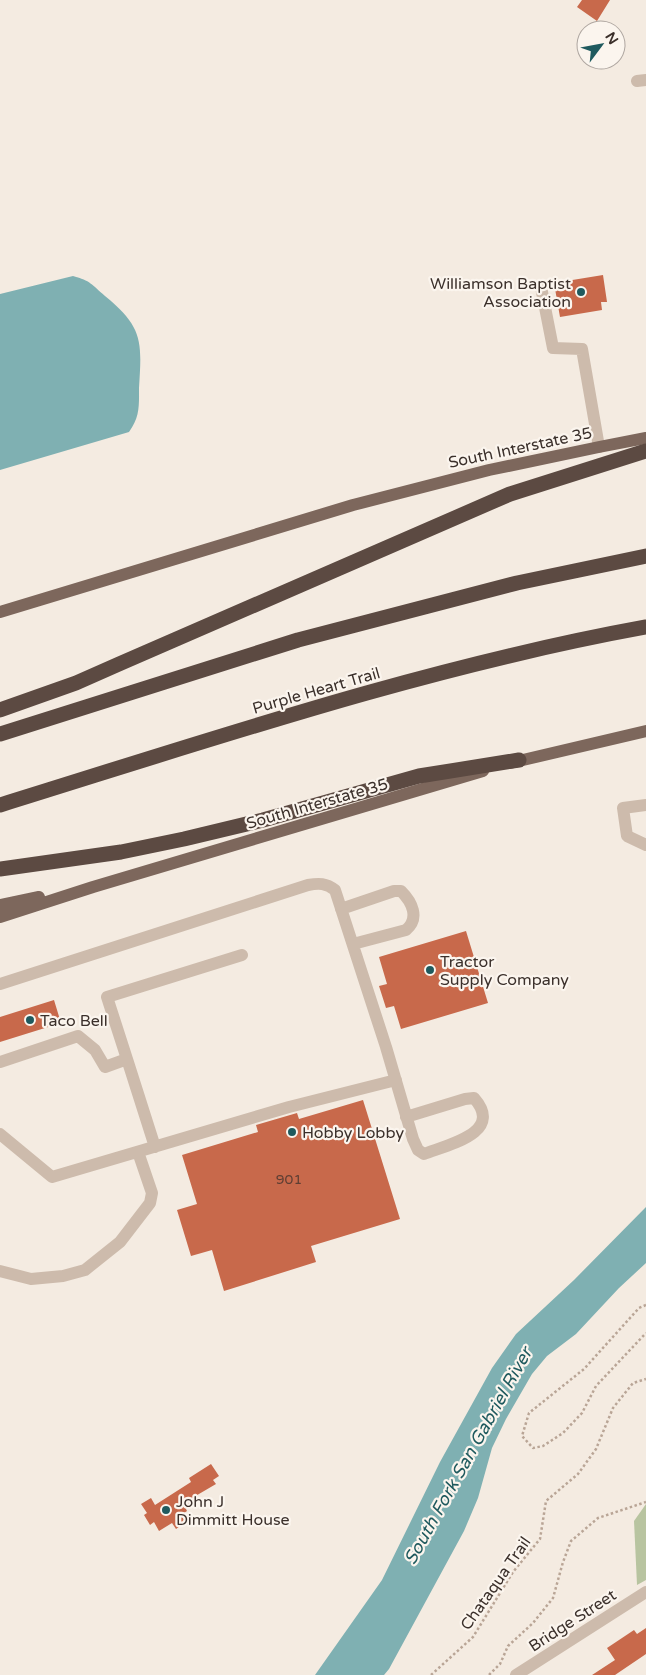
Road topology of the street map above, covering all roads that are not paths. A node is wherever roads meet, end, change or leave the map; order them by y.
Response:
1 (542, 287) dead end
2 (646, 438) edge
3 (599, 447) junction
4 (646, 451) edge
5 (646, 556) edge
6 (0, 612) edge
7 (646, 627) edge
8 (0, 710) edge
9 (646, 731) edge
10 (0, 734) edge
11 (519, 760) junction
12 (0, 805) edge
13 (646, 805) edge
14 (646, 845) edge
15 (0, 869) edge
16 (93, 887) junction
17 (0, 905) edge
18 (341, 909) junction
19 (0, 917) edge
20 (352, 944) junction
21 (242, 956) dead end
22 (0, 984) edge
23 (127, 1059) junction
24 (0, 1062) edge
25 (396, 1080) junction
26 (406, 1117) junction
27 (0, 1134) edge
28 (155, 1147) junction
29 (138, 1152) junction
30 (0, 1271) edge
31 (646, 1592) edge
32 (516, 1675) edge

1 - 3 street
2 - 3 main road, South Interstate 35
3 - 6 main road, South Interstate 35
4 - 8 highway
5 - 10 highway
7 - 12 highway, Purple Heart Trail
9 - 11 main road, South Interstate 35
11 - 15 highway
11 - 16 main road, South Interstate 35
13 - 14 street
16 - 17 main road
16 - 19 main road, South Interstate 35
18 - 20 street
18 - 20 street
18 - 22 street
20 - 25 street
21 - 23 street
23 - 24 street
23 - 28 street
25 - 26 street
25 - 28 street
26 - 26 street
27 - 29 street
28 - 29 street
29 - 30 street
31 - 32 street, Bridge Street

